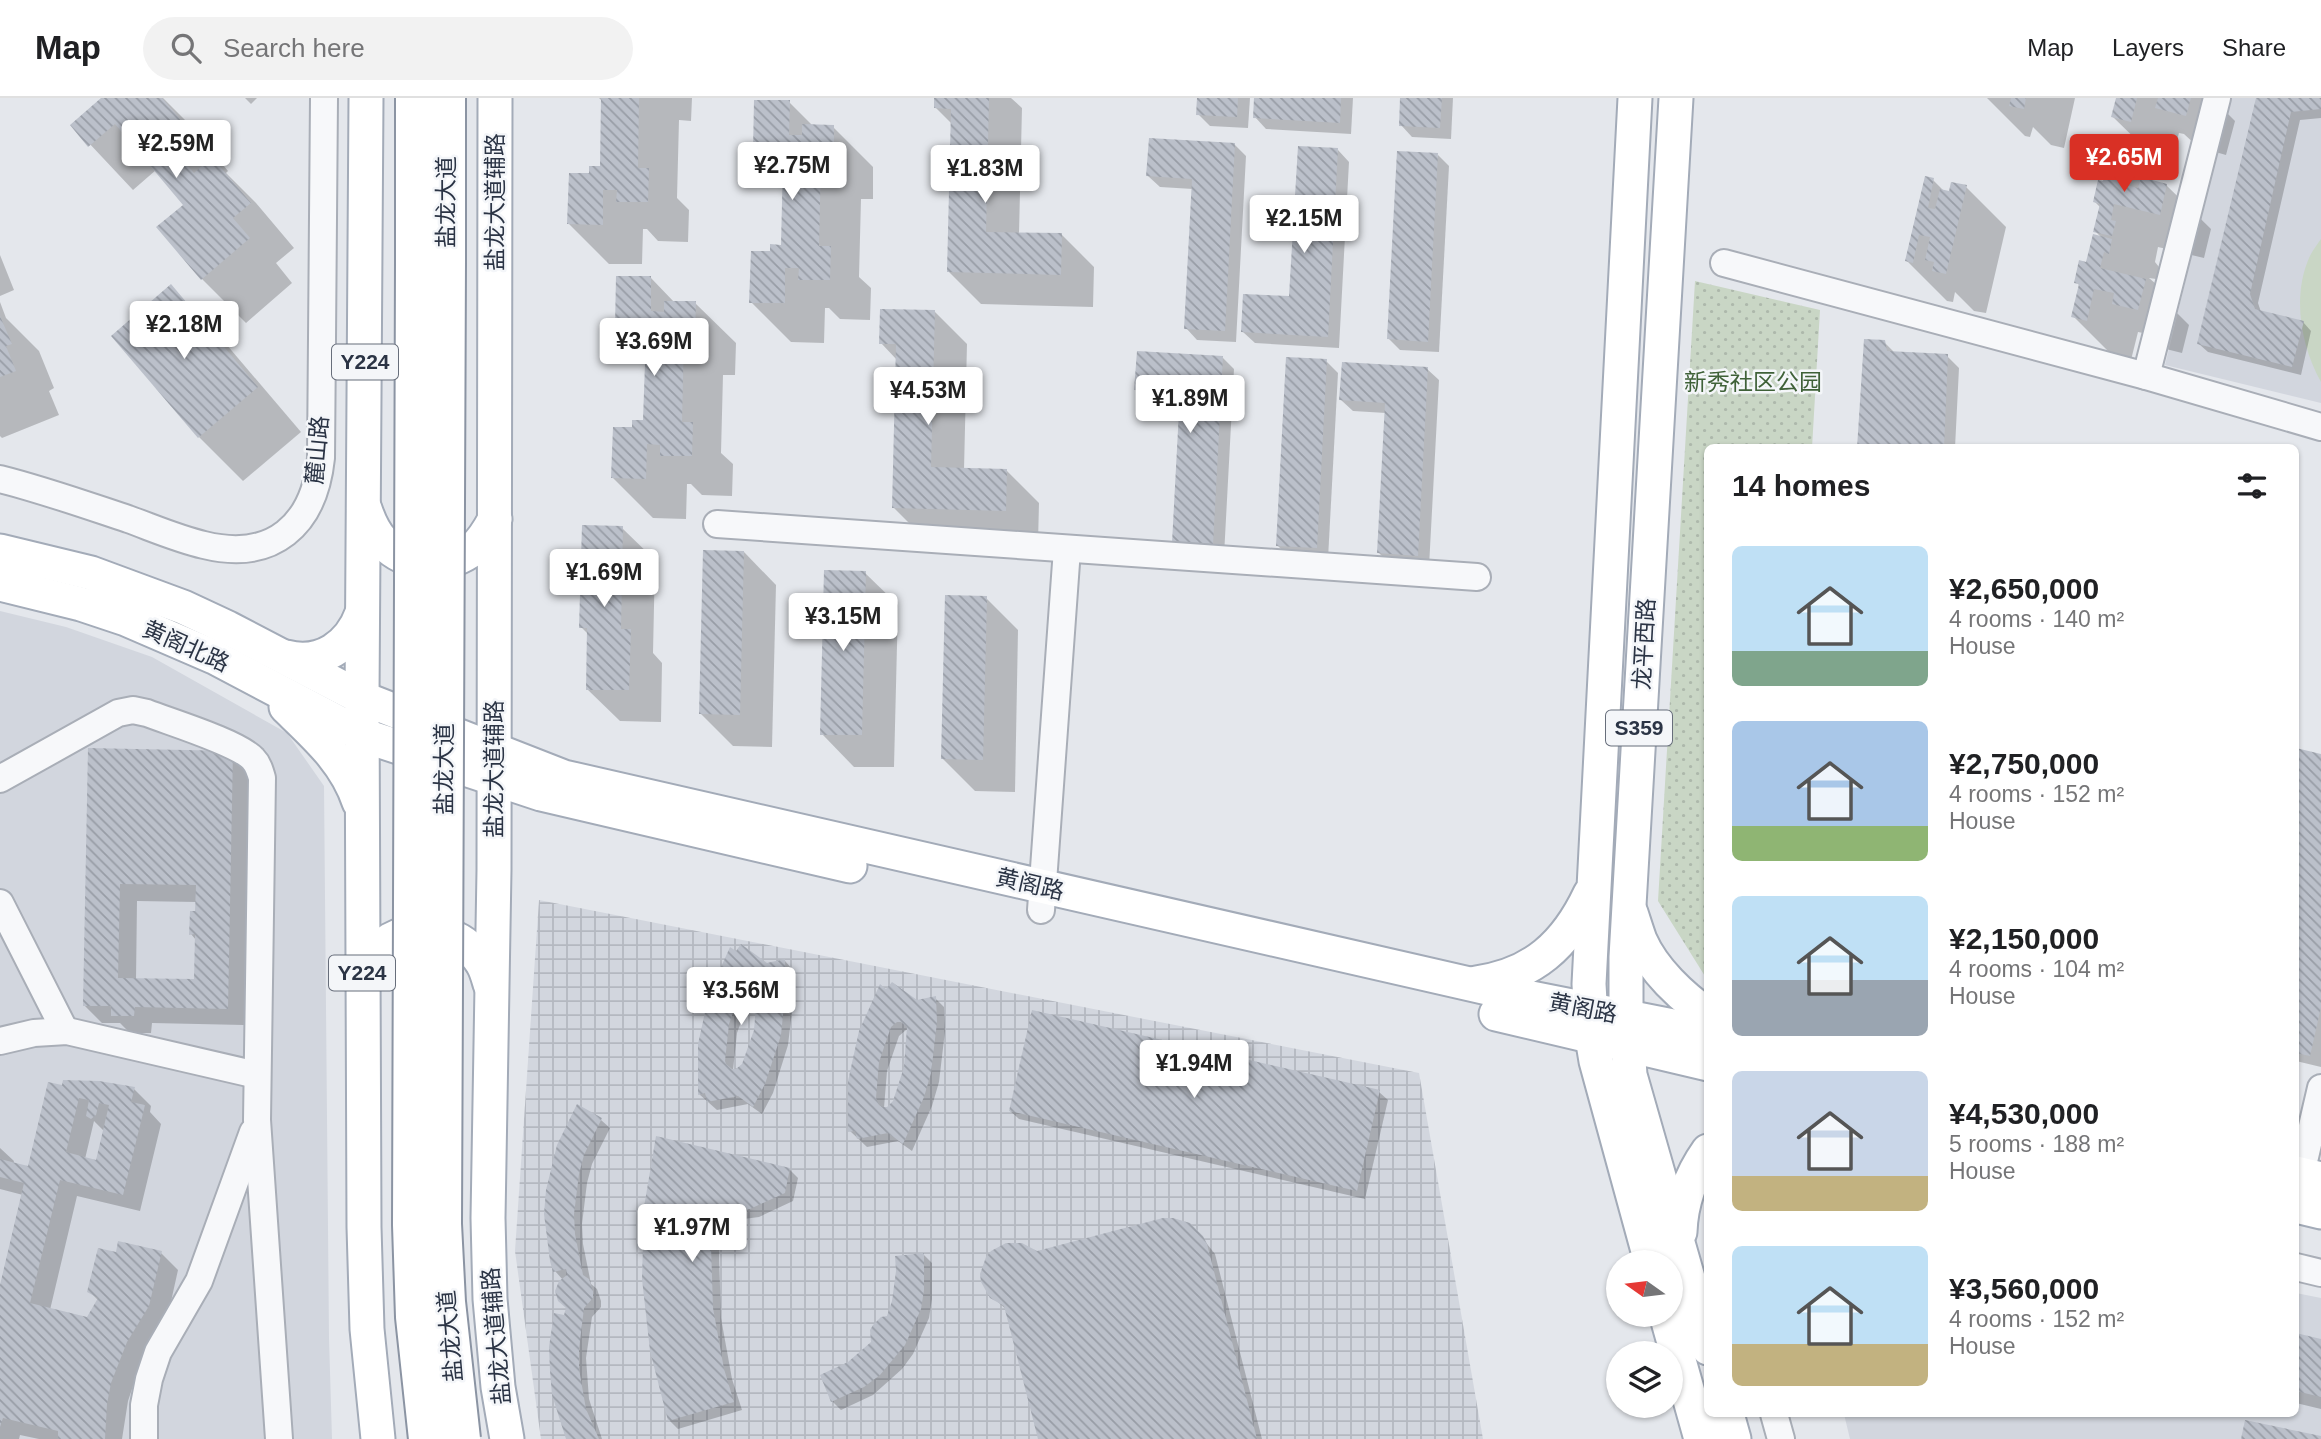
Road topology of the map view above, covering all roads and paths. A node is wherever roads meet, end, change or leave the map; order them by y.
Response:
1 (324, 98) edge
2 (366, 98) edge
3 (415, 98) edge
4 (446, 98) edge
5 (495, 98) edge
6 (1635, 98) edge
7 (1676, 98) edge
8 (2217, 98) edge
9 (323, 215) junction
10 (365, 216) junction
11 (430, 262) junction
12 (1724, 263) dead end
13 (2146, 376) junction
14 (2321, 427) edge
15 (0, 479) edge
16 (364, 507) junction
17 (495, 519) junction
18 (717, 524) dead end
19 (1067, 548) junction
20 (0, 551) edge
21 (1477, 577) dead end
22 (0, 584) edge
23 (362, 613) junction
24 (281, 655) junction
25 (257, 679) junction
26 (1604, 682) junction
27 (1642, 684) junction
28 (362, 698) junction
29 (362, 735) junction
30 (494, 764) junction
31 (0, 779) edge
32 (362, 812) junction
33 (1594, 886) junction
34 (1042, 898) junction
35 (0, 903) edge
36 (1629, 906) junction
37 (362, 973) junction
38 (490, 984) junction
39 (1468, 984) junction
40 (1704, 1012) edge
41 (1591, 1023) junction
42 (65, 1031) junction
43 (1627, 1031) junction
44 (1704, 1033) edge
45 (0, 1041) edge
46 (1704, 1062) edge
47 (257, 1075) junction
48 (2321, 1088) edge
49 (257, 1121) junction
50 (1704, 1158) edge
51 (2306, 1175) edge
52 (2299, 1207) edge
53 (2321, 1212) edge
54 (1664, 1250) edge
55 (1664, 1250) edge
56 (1666, 1250) edge
57 (2299, 1268) edge
58 (2321, 1273) edge
59 (1684, 1295) edge
60 (1670, 1327) edge
61 (1704, 1339) edge
62 (1728, 1417) edge
63 (1775, 1417) edge
64 (144, 1439) edge
65 (279, 1439) edge
66 (378, 1439) edge
67 (428, 1439) edge
68 (461, 1439) edge
69 (507, 1439) edge
70 (1701, 1439) edge
71 (1734, 1439) edge
72 (1781, 1439) edge

1 - 9 street, 麓山路
2 - 10 main road, Y224
3 - 11 highway, 盐龙大道
4 - 11 highway, 盐龙大道
5 - 17 main road, 盐龙大道辅路
6 - 26 main road, 龙平西路 / S359
7 - 27 main road, 龙平西路 / S359
8 - 13 street
9 - 10 street
9 - 15 street, 麓山路
10 - 16 main road, Y224
11 - 67 highway, 盐龙大道, bridge
11 - 68 highway, 盐龙大道, bridge
12 - 13 street
13 - 14 street
16 - 17 main road
16 - 23 main road, Y224
17 - 30 main road, 盐龙大道辅路
18 - 19 street
19 - 21 street
19 - 34 street
20 - 24 main road, 黄阁北路
22 - 25 main road, 黄阁北路
23 - 24 main road
23 - 28 main road, Y224
24 - 28 main road, 黄阁北路
25 - 29 main road, 黄阁北路
25 - 32 main road
26 - 27 main road
26 - 33 main road, 龙平西路 / S359
27 - 36 main road, 龙平西路 / S359
28 - 29 main road, Y224
28 - 30 main road, 黄阁路
29 - 30 main road, 黄阁路
29 - 32 main road, Y224
30 - 34 main road, 黄阁路
30 - 38 main road, 盐龙大道辅路
31 - 47 street
32 - 37 main road, Y224
33 - 39 main road
33 - 41 main road, 龙平西路 / S359
34 - 39 main road, 黄阁路
34 - 41 main road, 黄阁路
35 - 42 street
36 - 40 main road
36 - 43 main road, 龙平西路 / S359
37 - 38 main road
37 - 66 main road, Y224
38 - 69 main road, 盐龙大道辅路
39 - 41 main road, 黄阁路
41 - 43 main road, 黄阁路
41 - 54 main road, 龙平西路 / S359
42 - 45 street
42 - 47 street
43 - 44 main road, 黄阁路
43 - 46 main road, 黄阁路
43 - 55 main road, 龙平西路 / S359
47 - 49 street
48 - 51 street
49 - 64 street
49 - 65 street
50 - 56 main road
52 - 53 main road
57 - 58 street
59 - 61 main road, 龙平西路 / S359
60 - 70 main road
62 - 71 main road
63 - 72 street

